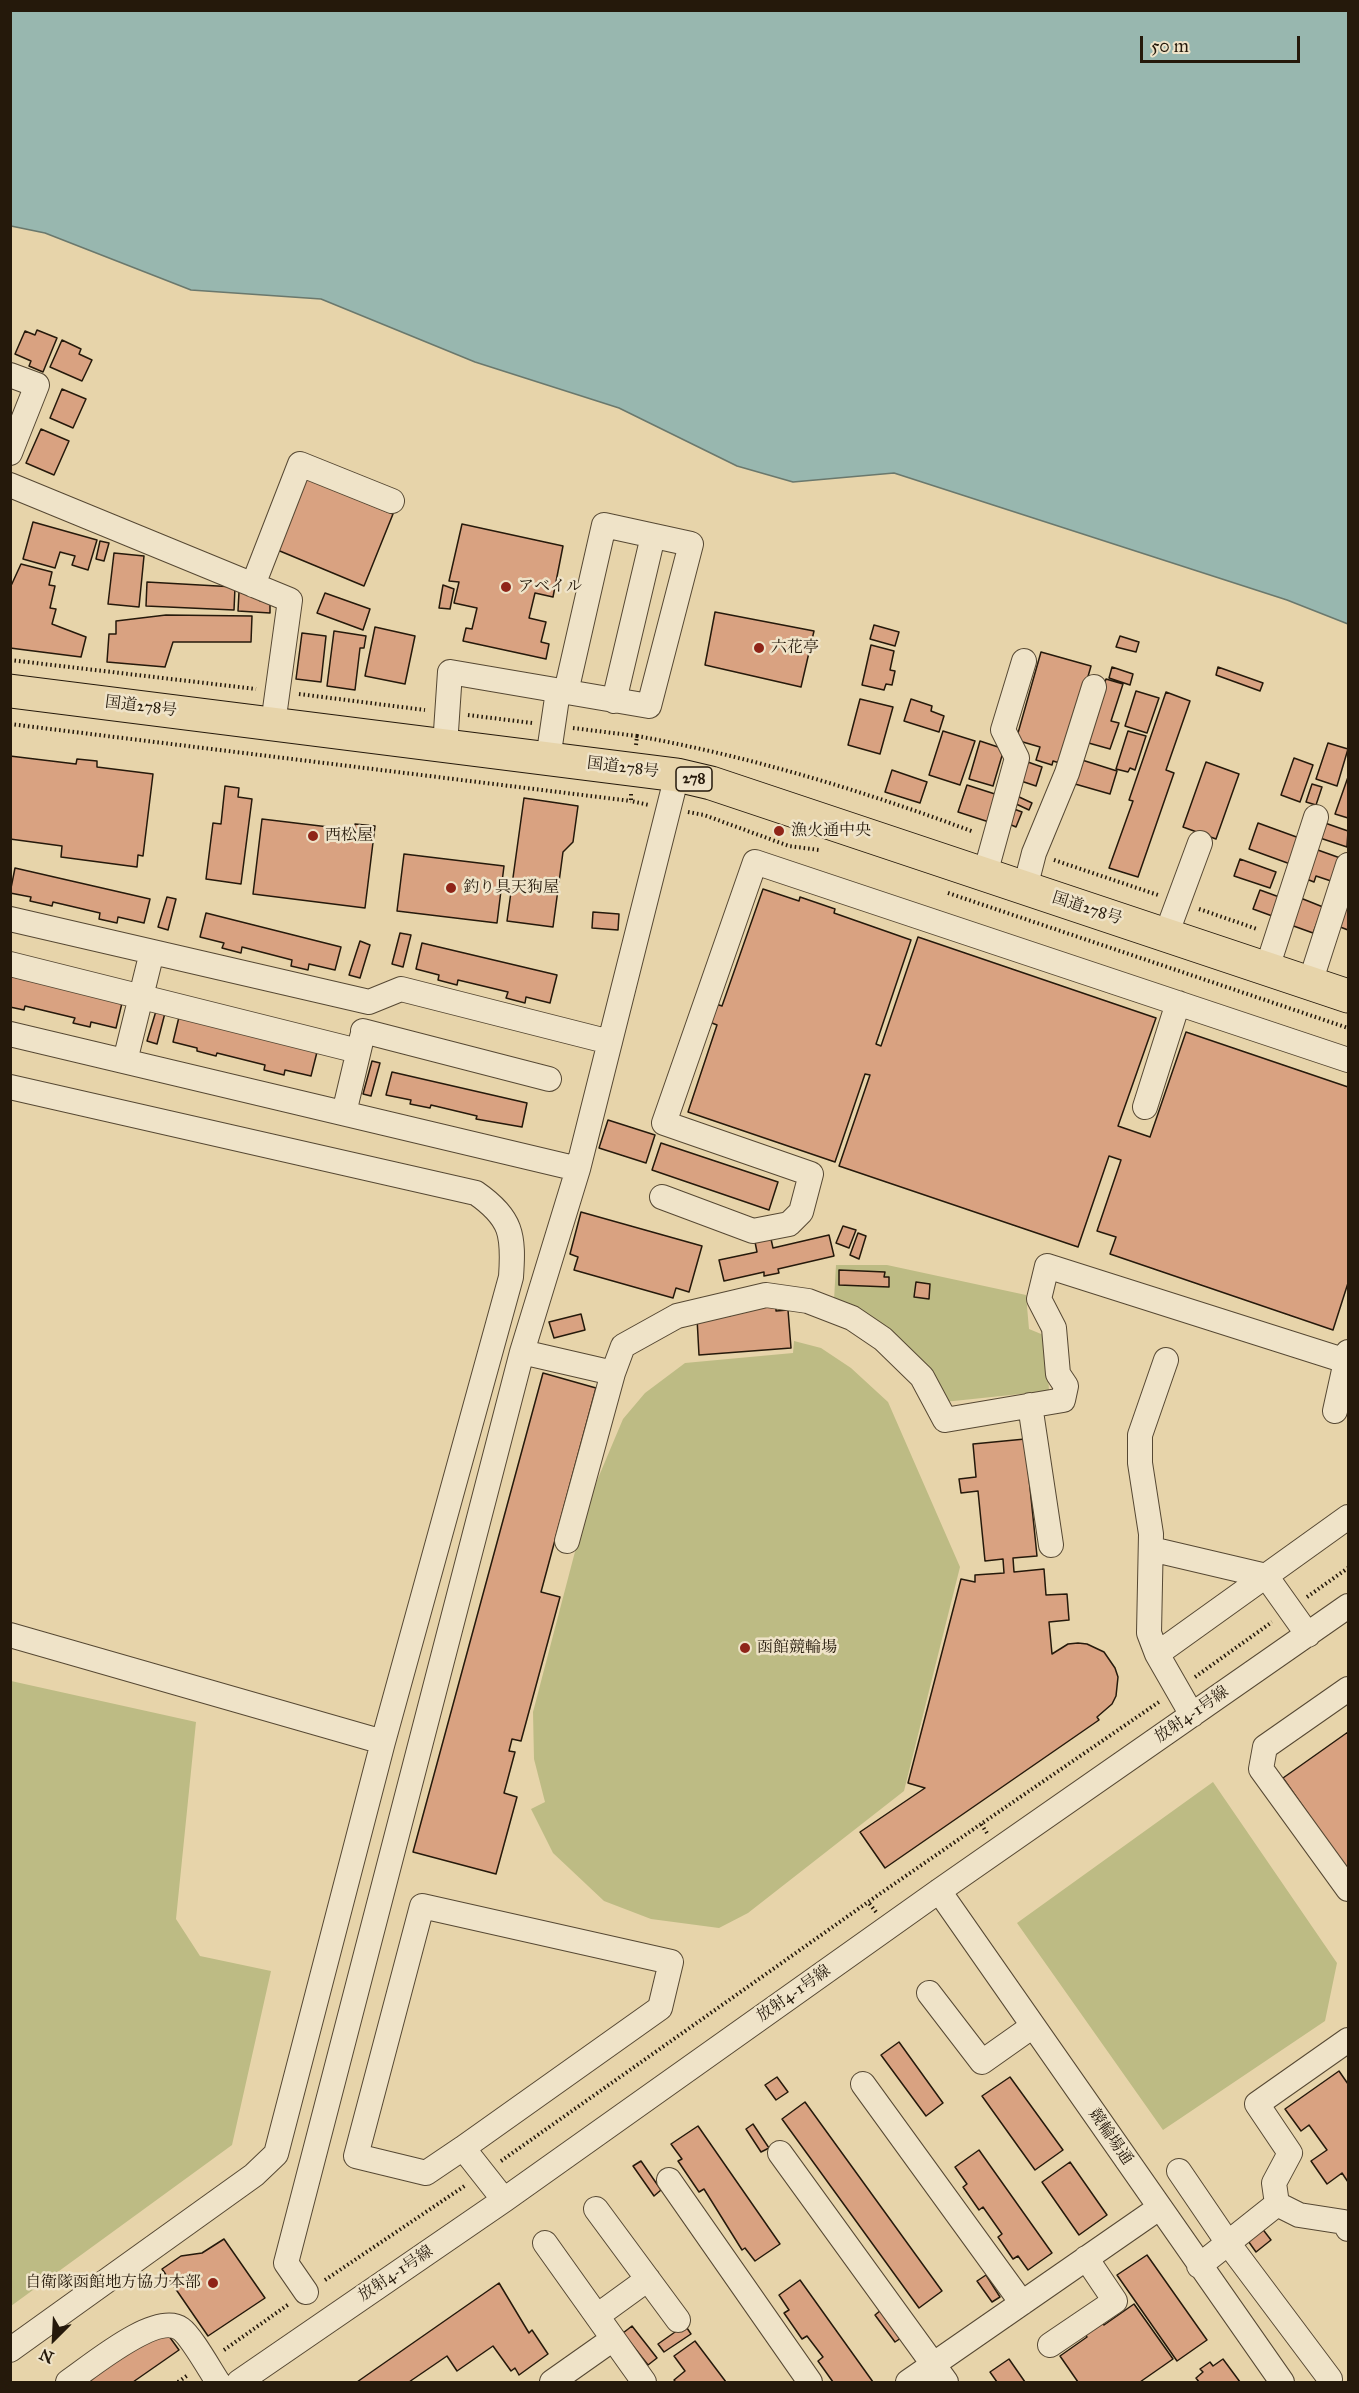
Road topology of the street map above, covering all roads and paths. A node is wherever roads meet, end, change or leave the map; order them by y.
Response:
1 (10, 375) edge
2 (10, 453) edge
3 (10, 485) edge
4 (392, 501) dead end
5 (653, 536) junction
6 (253, 585) junction
7 (10, 660) edge
8 (1024, 661) dead end
9 (1094, 687) dead end
10 (10, 691) edge
11 (277, 691) junction
12 (562, 692) junction
13 (614, 700) junction
14 (447, 712) junction
15 (10, 724) edge
16 (273, 724) junction
17 (552, 726) junction
18 (445, 746) junction
19 (548, 759) junction
20 (633, 769) junction
21 (677, 775) junction
22 (631, 801) junction
23 (669, 809) junction
24 (1316, 817) dead end
25 (1200, 843) dead end
26 (829, 853) dead end
27 (1348, 865) edge
28 (985, 874) junction
29 (1025, 888) junction
30 (942, 891) dead end
31 (10, 919) edge
32 (1167, 935) junction
33 (152, 952) junction
34 (10, 964) edge
35 (1267, 968) junction
36 (1310, 983) junction
37 (141, 996) junction
38 (1348, 996) edge
39 (369, 1002) junction
40 (1178, 1004) junction
41 (1348, 1028) edge
42 (10, 1034) edge
43 (361, 1041) junction
44 (610, 1042) junction
45 (1348, 1060) edge
46 (125, 1061) junction
47 (549, 1078) dead end
48 (10, 1087) edge
49 (1145, 1107) dead end
50 (344, 1113) junction
51 (578, 1169) junction
52 (662, 1197) dead end
53 (522, 1352) junction
54 (1347, 1357) edge
55 (1166, 1360) dead end
56 (613, 1373) junction
57 (1030, 1405) junction
58 (1335, 1411) dead end
59 (1348, 1516) edge
60 (567, 1541) dead end
61 (1051, 1545) dead end
62 (1150, 1549) junction
63 (1348, 1568) edge
64 (1266, 1576) junction
65 (1348, 1606) edge
66 (1290, 1609) junction
67 (10, 1635) edge
68 (1308, 1635) junction
69 (1157, 1654) junction
70 (1348, 1689) edge
71 (1177, 1690) junction
72 (1192, 1715) junction
73 (383, 1742) junction
74 (981, 1824) junction
75 (998, 1850) junction
76 (1348, 1890) edge
77 (939, 1891) junction
78 (868, 1902) junction
79 (888, 1928) junction
80 (929, 1992) dead end
81 (1032, 2026) junction
82 (1348, 2040) edge
83 (862, 2084) dead end
84 (463, 2148) junction
85 (780, 2153) dead end
86 (1179, 2170) dead end
87 (483, 2174) junction
88 (669, 2181) dead end
89 (504, 2200) junction
90 (1277, 2204) junction
91 (1159, 2208) junction
92 (596, 2209) dead end
93 (1348, 2229) edge
94 (545, 2243) dead end
95 (1228, 2243) junction
96 (1086, 2258) junction
97 (1199, 2266) junction
98 (648, 2279) junction
99 (306, 2292) junction
100 (1022, 2303) junction
101 (597, 2316) junction
102 (678, 2320) dead end
103 (613, 2339) junction
104 (1050, 2345) dead end
105 (10, 2350) edge
106 (212, 2373) edge
107 (940, 2374) edge
108 (1330, 2379) dead end
109 (68, 2382) edge
110 (178, 2382) edge
111 (239, 2382) edge
112 (552, 2382) edge
113 (644, 2382) edge
114 (810, 2382) edge
115 (908, 2382) edge
116 (1282, 2382) edge

1 - 2 street
3 - 6 street
4 - 6 street
5 - 12 street
5 - 13 street
5 - 13 street
6 - 11 street
7 - 11 path
8 - 28 street
9 - 29 street
10 - 16 highway, 国道278号 / 278
11 - 14 path
11 - 16 street
12 - 13 street
12 - 14 street
12 - 17 street
14 - 17 path
14 - 18 street
15 - 22 path
16 - 18 highway, 国道278号 / 278
17 - 19 street
17 - 20 path
18 - 19 highway, 国道278号 / 278
19 - 20 highway, 国道278号 / 278
20 - 21 highway, 国道278号 / 278
20 - 22 path
21 - 23 street
21 - 28 highway, 国道278号 / 278
22 - 23 path
23 - 26 path
23 - 44 street
24 - 35 street
25 - 32 street
27 - 36 street
28 - 29 highway, 国道278号 / 278
29 - 32 highway, 国道278号 / 278
30 - 41 path
31 - 33 street
32 - 35 highway, 国道278号 / 278
33 - 37 street
33 - 39 street
34 - 37 street
35 - 36 highway, 国道278号 / 278
36 - 38 highway, 国道278号 / 278
37 - 43 street
37 - 46 street
39 - 43 street
39 - 44 street
40 - 45 street
40 - 49 street
40 - 52 street
42 - 46 street
43 - 47 street
43 - 50 street
44 - 51 street
46 - 50 street
48 - 73 street
50 - 51 street
51 - 53 street
53 - 56 street
53 - 99 street
54 - 57 street
54 - 58 street
55 - 62 street
56 - 57 street
56 - 60 street
57 - 61 street
59 - 64 street
62 - 64 street
62 - 69 street
63 - 66 path
64 - 66 street
64 - 69 street
65 - 68 street, 放射4-1号線
66 - 68 street
66 - 71 path
67 - 73 street
68 - 72 street, 放射4-1号線
69 - 71 street
70 - 76 street
71 - 72 street
71 - 74 path
72 - 75 street, 放射4-1号線
73 - 105 street
74 - 75 path
74 - 78 path
75 - 77 street, 放射4-1号線
77 - 79 street, 放射4-1号線
77 - 81 street, 競輪場通
78 - 79 path
78 - 87 path
79 - 89 street, 放射4-1号線
80 - 81 street
81 - 91 street, 競輪場通
82 - 90 street
83 - 100 street
84 - 84 street
84 - 87 street
85 - 107 street
86 - 95 street
87 - 89 street
87 - 99 path
88 - 114 street
89 - 111 street, 放射4-1号線
90 - 93 street
90 - 95 street
91 - 96 street
91 - 97 street, 競輪場通
92 - 98 street
94 - 101 street
95 - 97 street
95 - 108 street
96 - 100 street
96 - 104 street
97 - 116 street, 競輪場通
98 - 101 street
98 - 102 street
99 - 106 path
100 - 107 street
101 - 103 street
103 - 112 street
103 - 113 street
106 - 109 street
106 - 110 path
107 - 115 street

